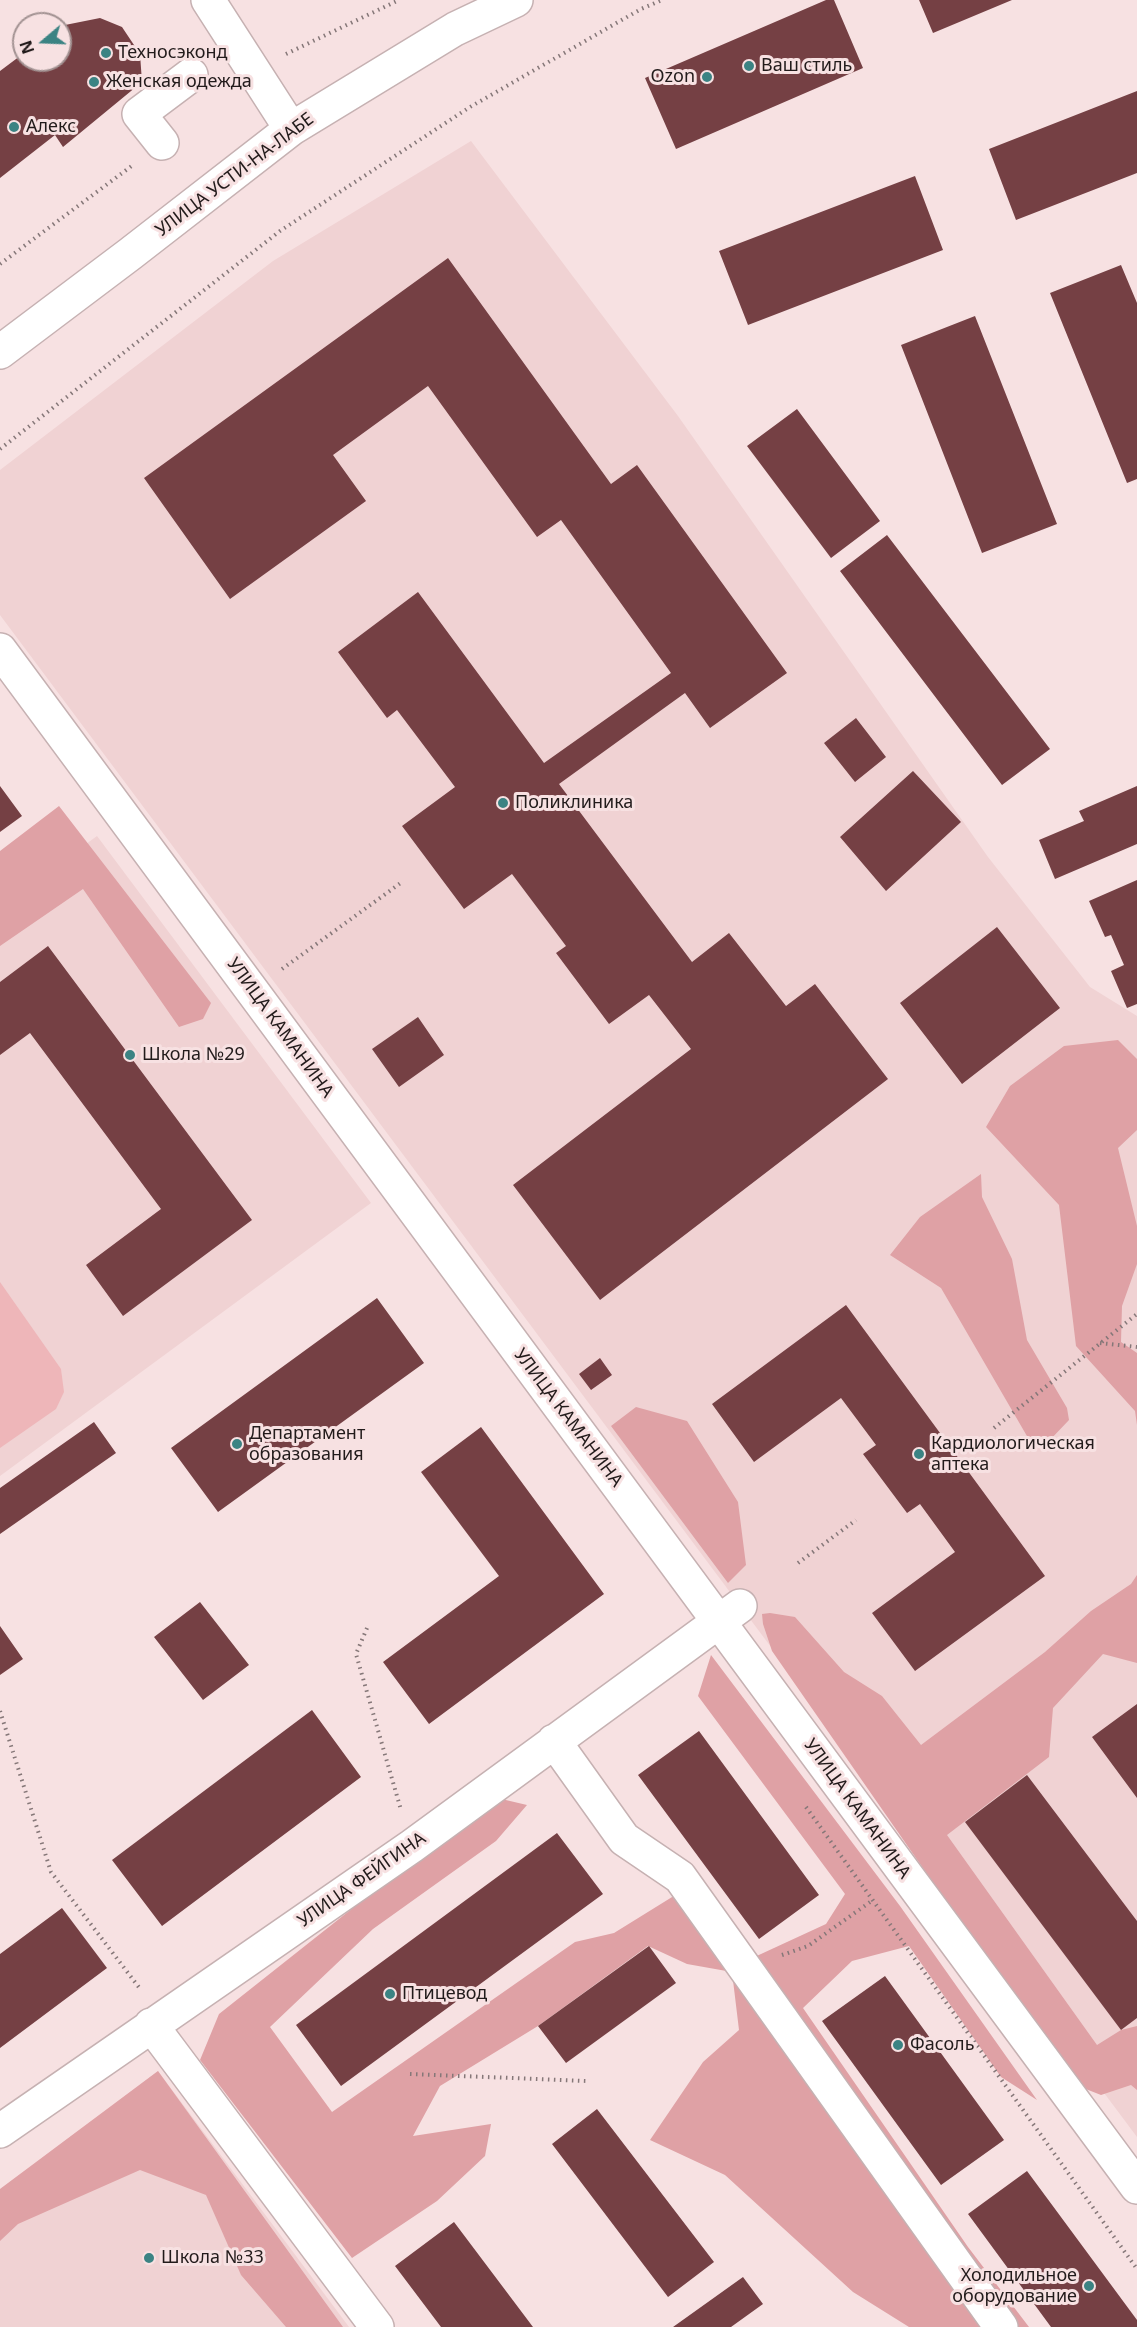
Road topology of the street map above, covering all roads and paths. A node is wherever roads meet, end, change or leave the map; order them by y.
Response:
1 (208, 0) edge
2 (516, 0) edge
3 (662, 0) edge
4 (191, 75) dead end
5 (291, 129) junction
6 (162, 143) dead end
7 (0, 352) edge
8 (0, 449) edge
9 (0, 650) edge
10 (402, 882) dead end
11 (253, 991) junction
12 (1137, 1314) edge
13 (1100, 1343) junction
14 (1137, 1347) edge
15 (994, 1428) dead end
16 (856, 1520) dead end
17 (798, 1563) dead end
18 (729, 1613) junction
19 (367, 1628) dead end
20 (0, 1711) edge
21 (554, 1741) junction
22 (412, 1846) junction
23 (873, 1900) dead end
24 (808, 1946) dead end
25 (157, 2022) junction
26 (410, 2074) dead end
27 (587, 2081) dead end
28 (0, 2131) edge
29 (1137, 2187) edge
30 (377, 2327) edge
31 (1001, 2327) edge

1 - 5 street
2 - 5 street, УЛИЦА УСТИ-НА-ЛАБЕ
3 - 8 path
4 - 6 street
5 - 7 street, УЛИЦА УСТИ-НА-ЛАБЕ
9 - 11 street, УЛИЦА КАМАНИНА
10 - 11 path
11 - 18 street, УЛИЦА КАМАНИНА
12 - 13 path
13 - 14 path
13 - 15 path
16 - 17 path
18 - 21 street, УЛИЦА ФЕЙГИНА
18 - 29 street, УЛИЦА КАМАНИНА
19 - 22 path
20 - 25 path
21 - 22 street, УЛИЦА ФЕЙГИНА
21 - 31 street
22 - 25 street, УЛИЦА ФЕЙГИНА
23 - 24 path
25 - 28 street, УЛИЦА ФЕЙГИНА
25 - 30 street
26 - 27 path

